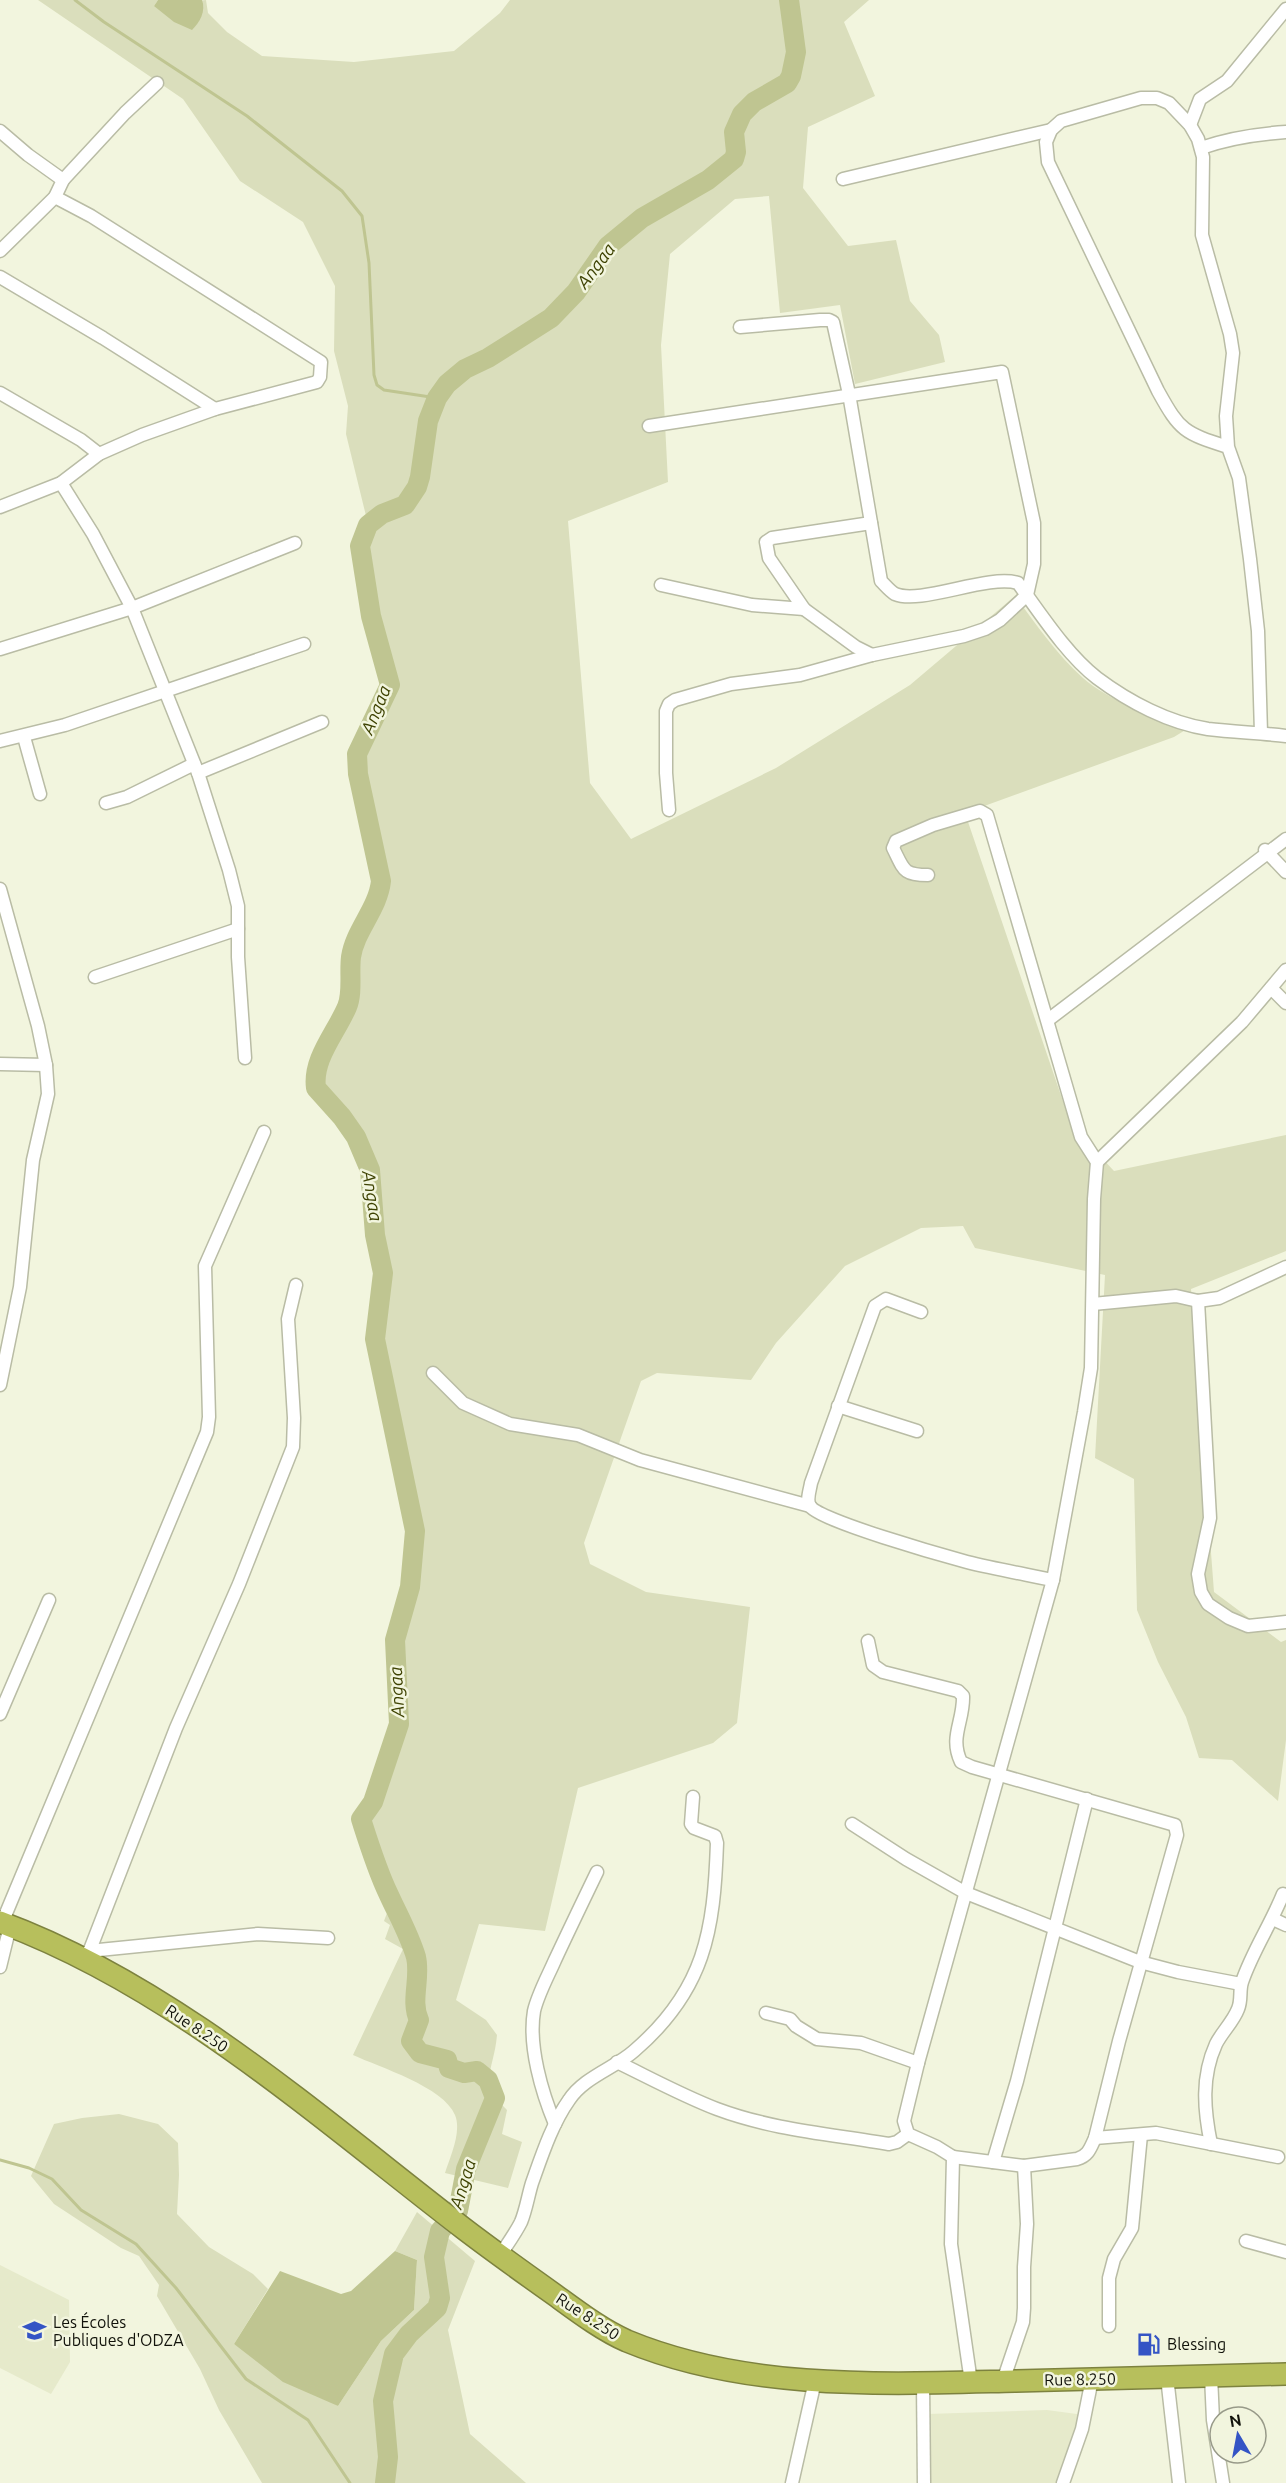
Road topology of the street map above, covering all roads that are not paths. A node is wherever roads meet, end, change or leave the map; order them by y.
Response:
1 (1286, 9) edge
2 (157, 83) dead end
3 (1190, 125) junction
4 (0, 130) edge
5 (1051, 130) junction
6 (1286, 132) edge
7 (1201, 148) junction
8 (843, 178) dead end
9 (63, 180) junction
10 (55, 197) junction
11 (0, 251) edge
12 (0, 277) edge
13 (740, 327) dead end
14 (0, 393) edge
15 (849, 394) junction
16 (215, 409) junction
17 (649, 426) dead end
18 (1228, 447) junction
19 (99, 454) junction
20 (61, 483) junction
21 (0, 507) edge
22 (871, 523) junction
23 (294, 543) dead end
24 (661, 585) dead end
25 (1027, 595) junction
26 (132, 608) junction
27 (804, 609) junction
28 (304, 644) dead end
29 (0, 649) edge
30 (872, 655) junction
31 (164, 691) junction
32 (322, 722) dead end
33 (1262, 733) junction
34 (1286, 736) edge
35 (24, 737) junction
36 (0, 741) edge
37 (196, 768) junction
38 (40, 794) dead end
39 (106, 803) dead end
40 (669, 810) dead end
41 (1286, 838) edge
42 (1266, 851) junction
43 (1286, 872) edge
44 (928, 874) dead end
45 (0, 889) edge
46 (3, 908) edge
47 (238, 929) junction
48 (1286, 970) edge
49 (95, 976) dead end
50 (1271, 988) junction
51 (1286, 1003) edge
52 (1048, 1020) junction
53 (245, 1058) dead end
54 (0, 1064) edge
55 (46, 1065) junction
56 (264, 1132) dead end
57 (1097, 1162) junction
58 (1286, 1267) edge
59 (296, 1285) dead end
60 (1198, 1301) junction
61 (1093, 1304) junction
62 (921, 1312) dead end
63 (433, 1372) dead end
64 (0, 1385) edge
65 (838, 1406) junction
66 (917, 1431) dead end
67 (810, 1506) junction
68 (1053, 1580) junction
69 (48, 1599) dead end
70 (1286, 1622) edge
71 (868, 1641) dead end
72 (0, 1714) edge
73 (1000, 1774) junction
74 (693, 1797) dead end
75 (1087, 1798) junction
76 (852, 1824) dead end
77 (597, 1872) dead end
78 (966, 1893) junction
79 (1283, 1894) dead end
80 (1273, 1919) junction
81 (4, 1924) edge
82 (1286, 1925) edge
83 (1055, 1927) junction
84 (328, 1938) dead end
85 (87, 1955) junction
86 (1140, 1962) junction
87 (0, 1967) edge
88 (1241, 1984) junction
89 (766, 2013) dead end
90 (617, 2062) junction
91 (918, 2063) junction
92 (555, 2124) junction
93 (908, 2134) junction
94 (1141, 2135) junction
95 (1095, 2138) junction
96 (1211, 2144) junction
97 (953, 2157) junction
98 (1278, 2157) dead end
99 (993, 2162) junction
100 (1024, 2166) junction
101 (1246, 2241) dead end
102 (1286, 2252) edge
103 (499, 2257) junction
104 (1109, 2326) dead end
105 (1286, 2374) edge
106 (1211, 2376) junction
107 (1167, 2377) junction
108 (1092, 2379) junction
109 (815, 2381) junction
110 (1003, 2381) junction
111 (971, 2382) junction
112 (923, 2383) junction
113 (792, 2483) edge
114 (924, 2483) edge
115 (1063, 2483) edge
116 (1179, 2483) edge
117 (1224, 2483) edge

1 - 3 street
2 - 9 street
3 - 5 street
3 - 7 street
4 - 9 street
5 - 8 street
5 - 18 street
6 - 7 street
7 - 18 street
9 - 10 street
10 - 11 street
10 - 16 street
12 - 16 street
13 - 15 street
14 - 19 street
15 - 17 street
15 - 22 street
15 - 25 street
16 - 19 street
18 - 33 street
19 - 20 street
20 - 21 street
20 - 26 street
22 - 25 street
22 - 27 street
23 - 26 street
24 - 27 street
25 - 30 street
25 - 33 street
26 - 29 street
26 - 31 street
27 - 30 street
28 - 31 street
30 - 40 street
31 - 35 street
31 - 37 street
32 - 37 street
33 - 34 street
35 - 36 street
35 - 38 street
37 - 39 street
37 - 47 street
41 - 42 street
42 - 43 street
42 - 52 street
44 - 52 street
45 - 46 street
46 - 55 street
47 - 49 street
47 - 53 street
48 - 50 street
50 - 51 street
50 - 57 street
52 - 57 street
54 - 55 street
55 - 64 street
56 - 81 street
57 - 61 street
58 - 60 street
59 - 85 street
60 - 61 street
60 - 70 street
61 - 68 street
62 - 65 street
63 - 67 street
65 - 66 street
65 - 67 street
67 - 68 street
68 - 73 street
69 - 72 street
71 - 73 street
73 - 75 street
73 - 78 street
74 - 90 street
75 - 83 street
75 - 86 street
76 - 78 street
77 - 92 street
78 - 83 street
78 - 91 street
79 - 80 street
80 - 82 street
80 - 88 street
81 - 85 highway, Rue 8.250
81 - 87 street
83 - 86 street
83 - 99 street
84 - 85 street
85 - 103 highway, Rue 8.250
86 - 88 street
86 - 95 street
88 - 96 street
89 - 91 street
90 - 92 street
90 - 93 street
91 - 93 street
92 - 103 street
93 - 97 street
94 - 95 street
94 - 96 street
94 - 104 street
95 - 100 street
96 - 98 street
97 - 99 street
97 - 111 street
99 - 100 street
100 - 110 street
101 - 102 street
103 - 109 highway, Rue 8.250
105 - 106 highway, Rue 8.250
106 - 107 highway, Rue 8.250
106 - 117 street
107 - 108 highway, Rue 8.250
107 - 116 street
108 - 110 highway, Rue 8.250
108 - 115 street
109 - 112 highway, Rue 8.250
109 - 113 street
110 - 111 highway, Rue 8.250
111 - 112 highway, Rue 8.250
112 - 114 street

